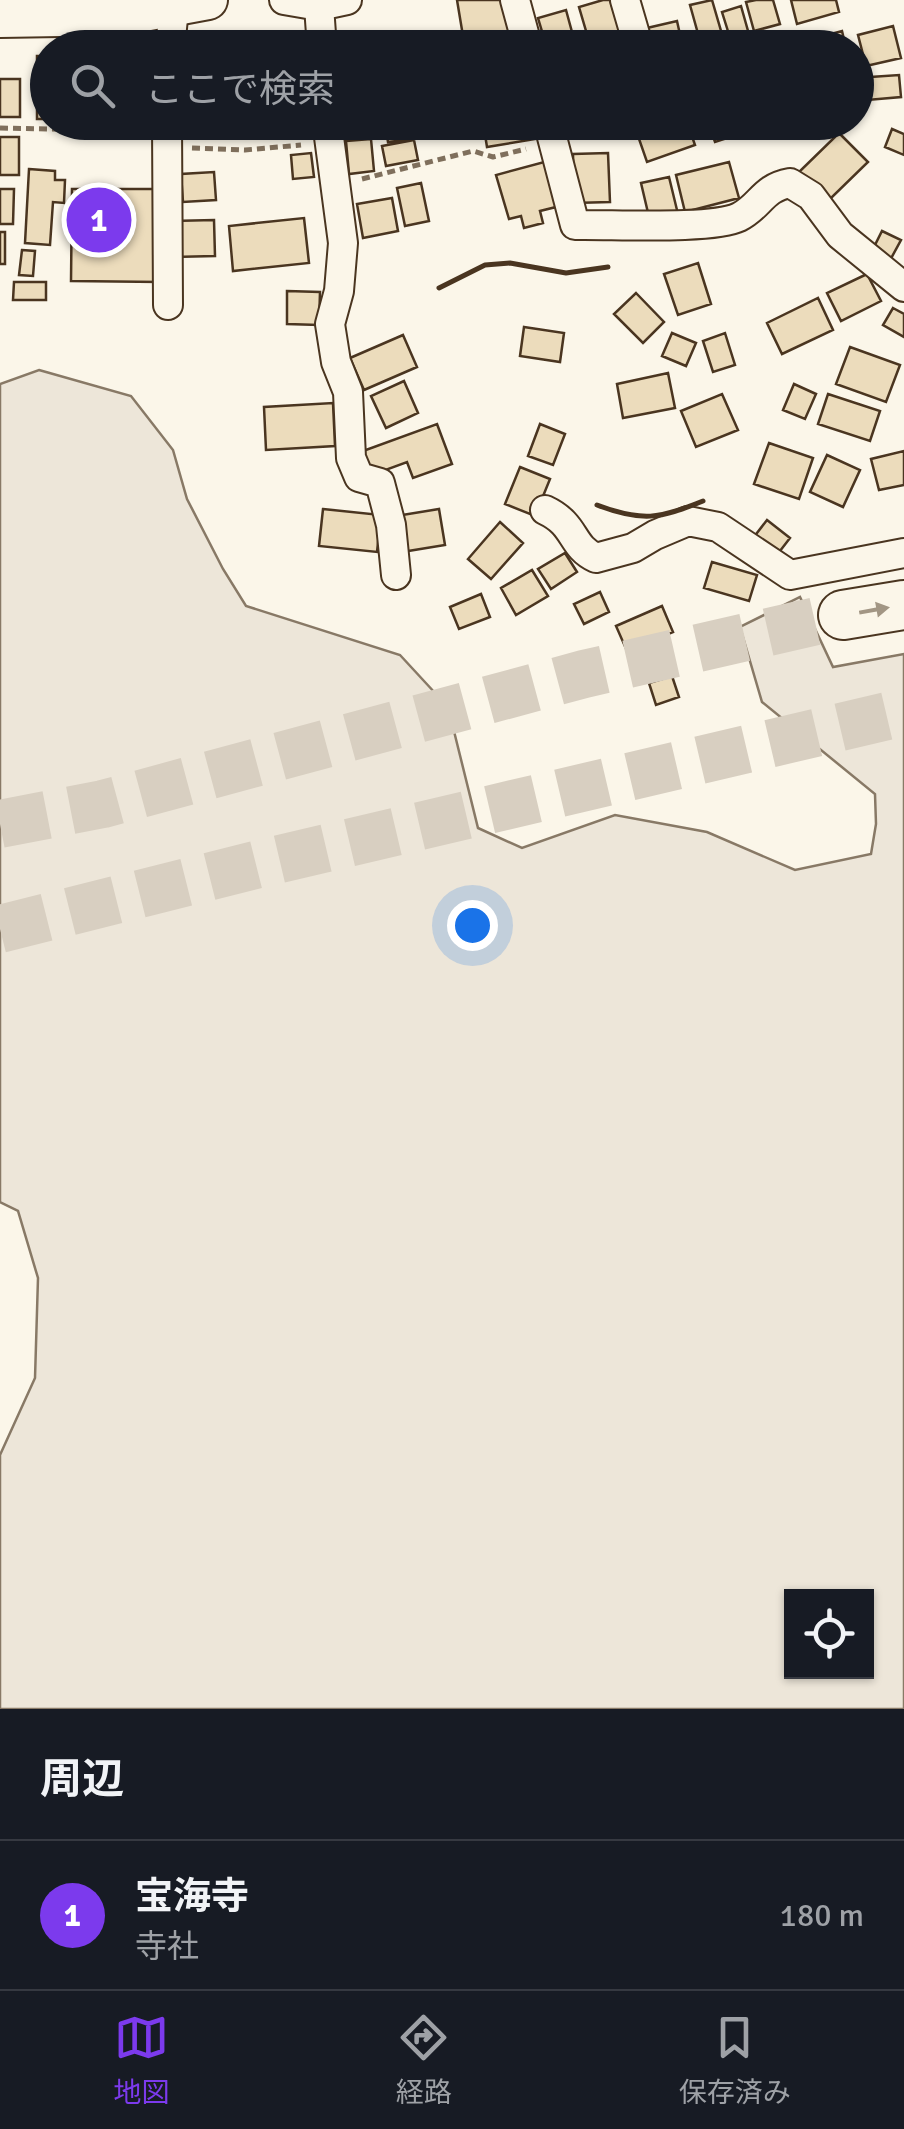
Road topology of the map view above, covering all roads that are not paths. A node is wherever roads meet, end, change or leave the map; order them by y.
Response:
1 (284, 0) edge
2 (515, 0) edge
3 (625, 0) edge
4 (333, 3) edge
5 (191, 4) edge
6 (0, 18) edge
7 (179, 30) edge
8 (326, 30) edge
9 (523, 30) edge
10 (634, 30) edge
11 (167, 140) edge
12 (329, 140) edge
13 (552, 140) edge
14 (904, 287) edge
15 (168, 306) dead end
16 (545, 510) dead end
17 (904, 553) edge
18 (396, 575) dead end
19 (904, 605) edge
20 (844, 615) tunnel mouth

1 - 4 street
2 - 9 street
3 - 10 street
4 - 8 street
5 - 6 street
5 - 7 street
11 - 15 street
12 - 18 street
13 - 14 street
16 - 17 street
20 -> 19 highway

